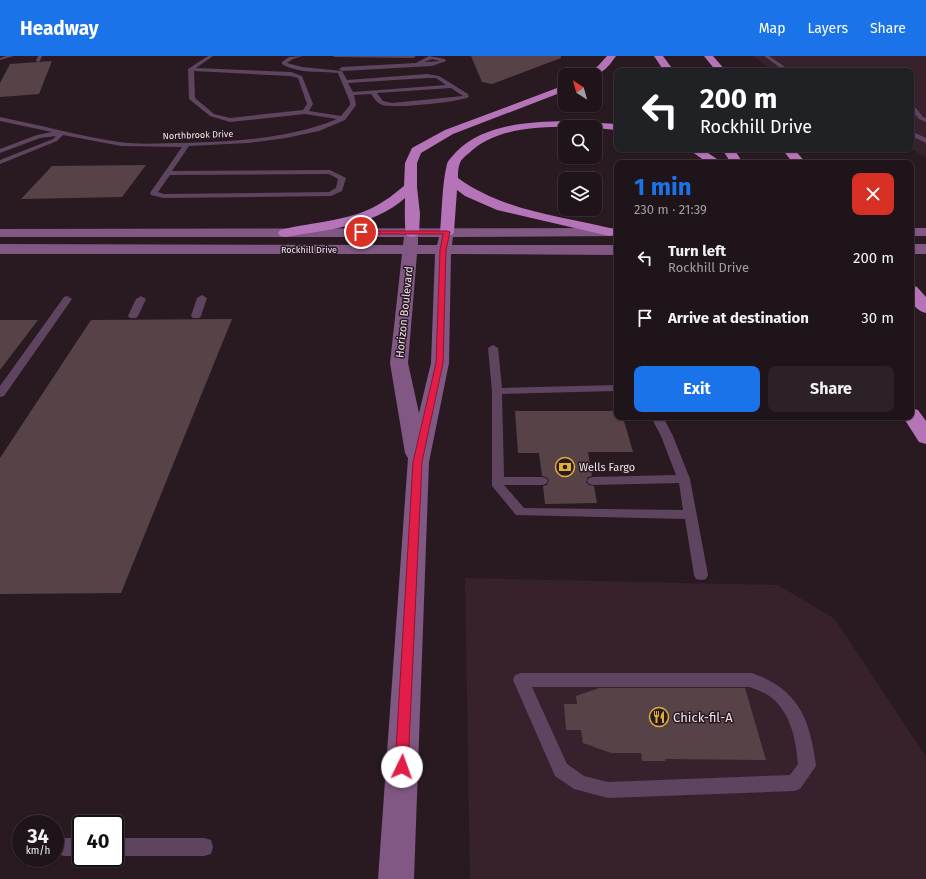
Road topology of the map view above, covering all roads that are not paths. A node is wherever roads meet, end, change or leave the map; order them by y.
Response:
1 (12, 56) edge
2 (211, 56) edge
3 (300, 56) edge
4 (335, 56) edge
5 (379, 56) edge
6 (432, 56) edge
7 (612, 56) edge
8 (658, 56) edge
9 (708, 56) edge
10 (766, 56) edge
11 (352, 57) edge
12 (0, 59) edge
13 (417, 64) junction
14 (601, 68) edge
15 (667, 68) edge
16 (718, 68) edge
17 (784, 68) edge
18 (191, 69) junction
19 (341, 70) junction
20 (345, 82) junction
21 (452, 86) junction
22 (558, 91) edge
23 (373, 92) junction
24 (350, 94) junction
25 (914, 109) edge
26 (914, 111) edge
27 (926, 111) edge
28 (305, 112) junction
29 (342, 118) junction
30 (0, 119) edge
31 (926, 120) edge
32 (614, 127) edge
33 (62, 133) junction
34 (914, 135) edge
35 (926, 141) edge
36 (186, 146) junction
37 (0, 151) edge
38 (699, 152) edge
39 (791, 152) edge
40 (712, 160) edge
41 (797, 160) edge
42 (0, 162) edge
43 (168, 173) junction
44 (452, 180) junction
45 (410, 187) junction
46 (285, 232) junction
47 (613, 232) edge
48 (914, 232) edge
49 (926, 232) edge
50 (0, 233) edge
51 (411, 241) junction
52 (445, 241) junction
53 (0, 249) edge
54 (914, 249) edge
55 (926, 249) edge
56 (614, 250) edge
57 (914, 294) edge
58 (202, 298) dead end
59 (141, 299) dead end
60 (67, 300) dead end
61 (926, 308) edge
62 (133, 316) dead end
63 (196, 316) dead end
64 (493, 348) dead end
65 (614, 388) edge
66 (497, 391) junction
67 (0, 394) edge
68 (914, 419) edge
69 (659, 420) edge
70 (926, 437) edge
71 (418, 462) junction
72 (684, 479) junction
73 (498, 481) junction
74 (542, 481) dead end
75 (593, 481) dead end
76 (690, 515) junction
77 (700, 575) dead end
78 (521, 680) joint
79 (124, 847) edge
80 (204, 847) dead end
81 (396, 879) edge

1 - 12 lane
2 - 18 lane
3 - 19 lane
4 - 11 lane
5 - 6 lane
5 - 11 lane
6 - 13 lane
6 - 13 lane
7 - 14 highway
8 - 15 highway
9 - 16 highway
10 - 17 lane
11 - 19 lane
13 - 19 lane
18 - 28 lane
18 - 28 lane
19 - 20 lane
20 - 21 lane
20 - 24 lane
21 - 23 lane
21 - 23 lane
22 - 45 highway
23 - 24 lane
24 - 29 lane
25 - 27 lane
26 - 31 lane
28 - 29 lane
29 - 36 lane, Northbrook Drive
30 - 33 lane, Northbrook Drive
32 - 44 highway
33 - 36 lane, Northbrook Drive
33 - 37 lane
33 - 42 lane
34 - 35 lane
36 - 43 lane
38 - 40 highway
39 - 41 highway
43 - 43 lane
44 - 47 highway
44 - 52 highway
45 - 46 highway
45 - 51 highway
46 - 50 main road, Rockhill Drive
46 - 51 main road, Rockhill Drive
47 - 52 main road, Rockhill Drive
48 - 49 main road
51 - 52 main road, Rockhill Drive
51 - 53 main road, Rockhill Drive
51 - 71 main road, Horizon Boulevard
52 - 56 main road, Rockhill Drive
52 - 71 main road, Horizon Boulevard
54 - 55 main road
57 - 61 highway
58 - 63 lane
59 - 62 lane
60 - 67 lane
64 - 66 lane
65 - 66 lane
66 - 73 lane
68 - 70 highway
69 - 72 lane
71 - 81 main road, Horizon Boulevard
72 - 75 lane
72 - 76 lane
73 - 74 lane
73 - 76 lane
76 - 77 lane
78 - 78 lane
79 - 80 lane

